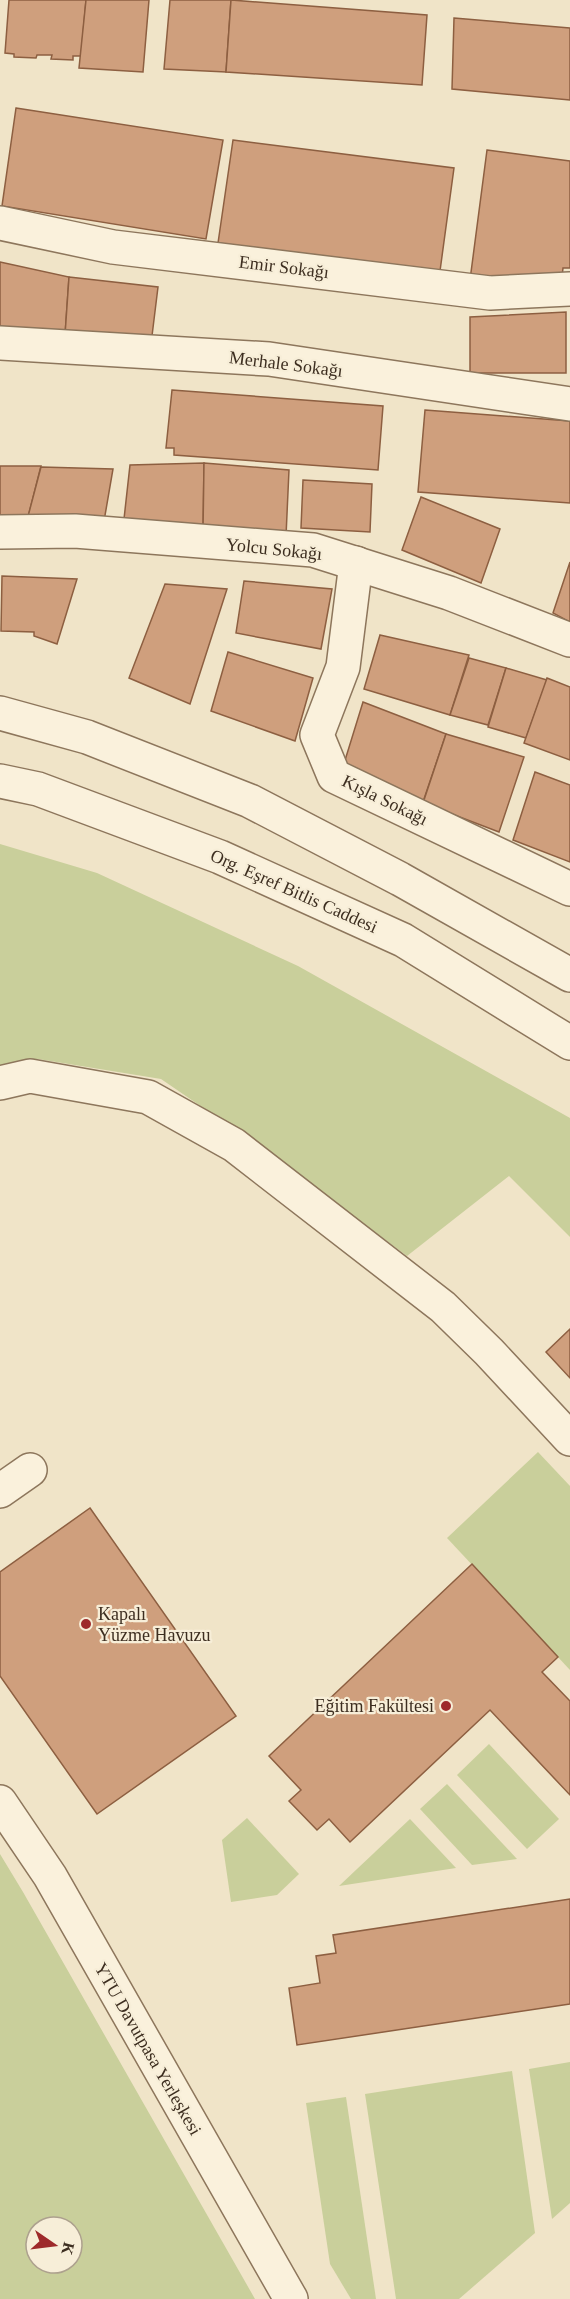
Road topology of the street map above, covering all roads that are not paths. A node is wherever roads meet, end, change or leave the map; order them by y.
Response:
1 (0, 224) edge
2 (570, 289) edge
3 (0, 343) edge
4 (570, 404) edge
5 (0, 532) edge
6 (356, 563) junction
7 (570, 640) edge
8 (0, 713) edge
9 (0, 781) edge
10 (570, 889) edge
11 (570, 975) edge
12 (570, 1043) edge
13 (0, 1083) edge
14 (570, 1439) edge
15 (30, 1470) dead end
16 (0, 1491) edge
17 (0, 1802) edge
18 (291, 2299) edge

1 - 2 street, Emir Sokağı
3 - 4 street, Merhale Sokağı
5 - 6 street, Yolcu Sokağı
6 - 7 street, Yolcu Sokağı
6 - 10 street, Kışla Sokağı
8 - 11 street
9 - 12 street, Org. Eşref Bitlis Caddesi
13 - 14 street
15 - 16 street
17 - 18 street, YTU Davutpasa Yerleşkesi

